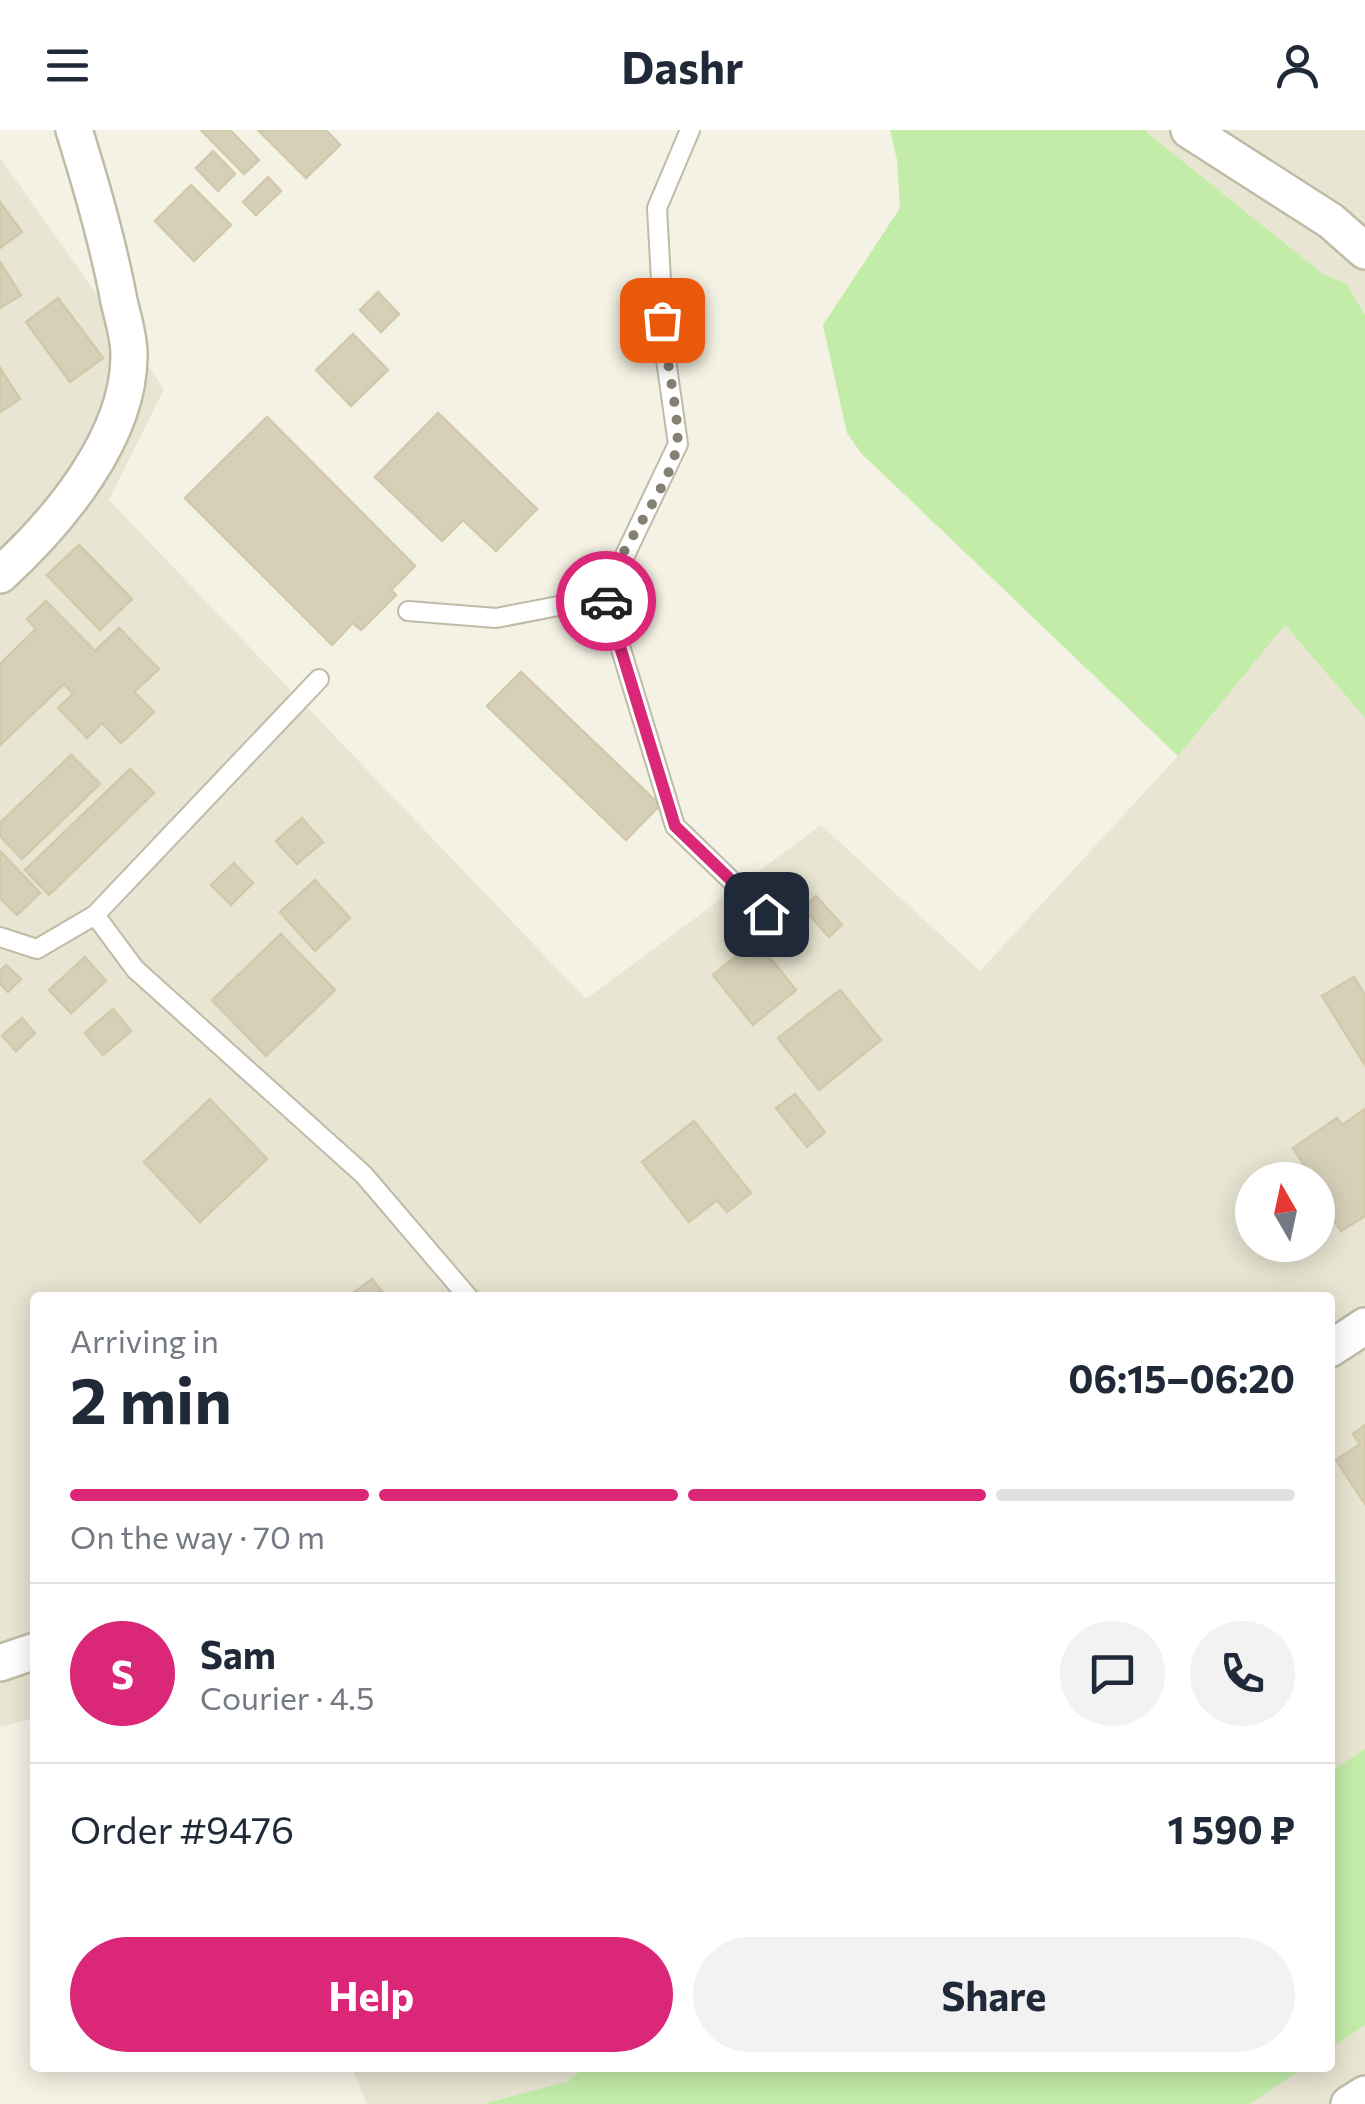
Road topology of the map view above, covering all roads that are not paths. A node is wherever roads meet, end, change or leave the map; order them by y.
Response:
1 (74, 130) edge
2 (690, 130) edge
3 (1190, 130) edge
4 (1365, 251) edge
5 (0, 575) edge
6 (605, 598) junction
7 (408, 612) dead end
8 (319, 679) dead end
9 (766, 914) dead end
10 (95, 915) junction
11 (0, 937) edge
12 (463, 1292) edge
13 (1365, 1326) edge
14 (1335, 1347) edge
15 (30, 1653) edge
16 (0, 1663) edge
17 (1365, 2094) edge
18 (1349, 2104) edge

1 - 5 street
2 - 6 lane
3 - 4 street
6 - 7 lane
6 - 9 lane
8 - 10 lane
10 - 11 lane
10 - 12 lane
13 - 14 street
15 - 16 street
17 - 18 street

